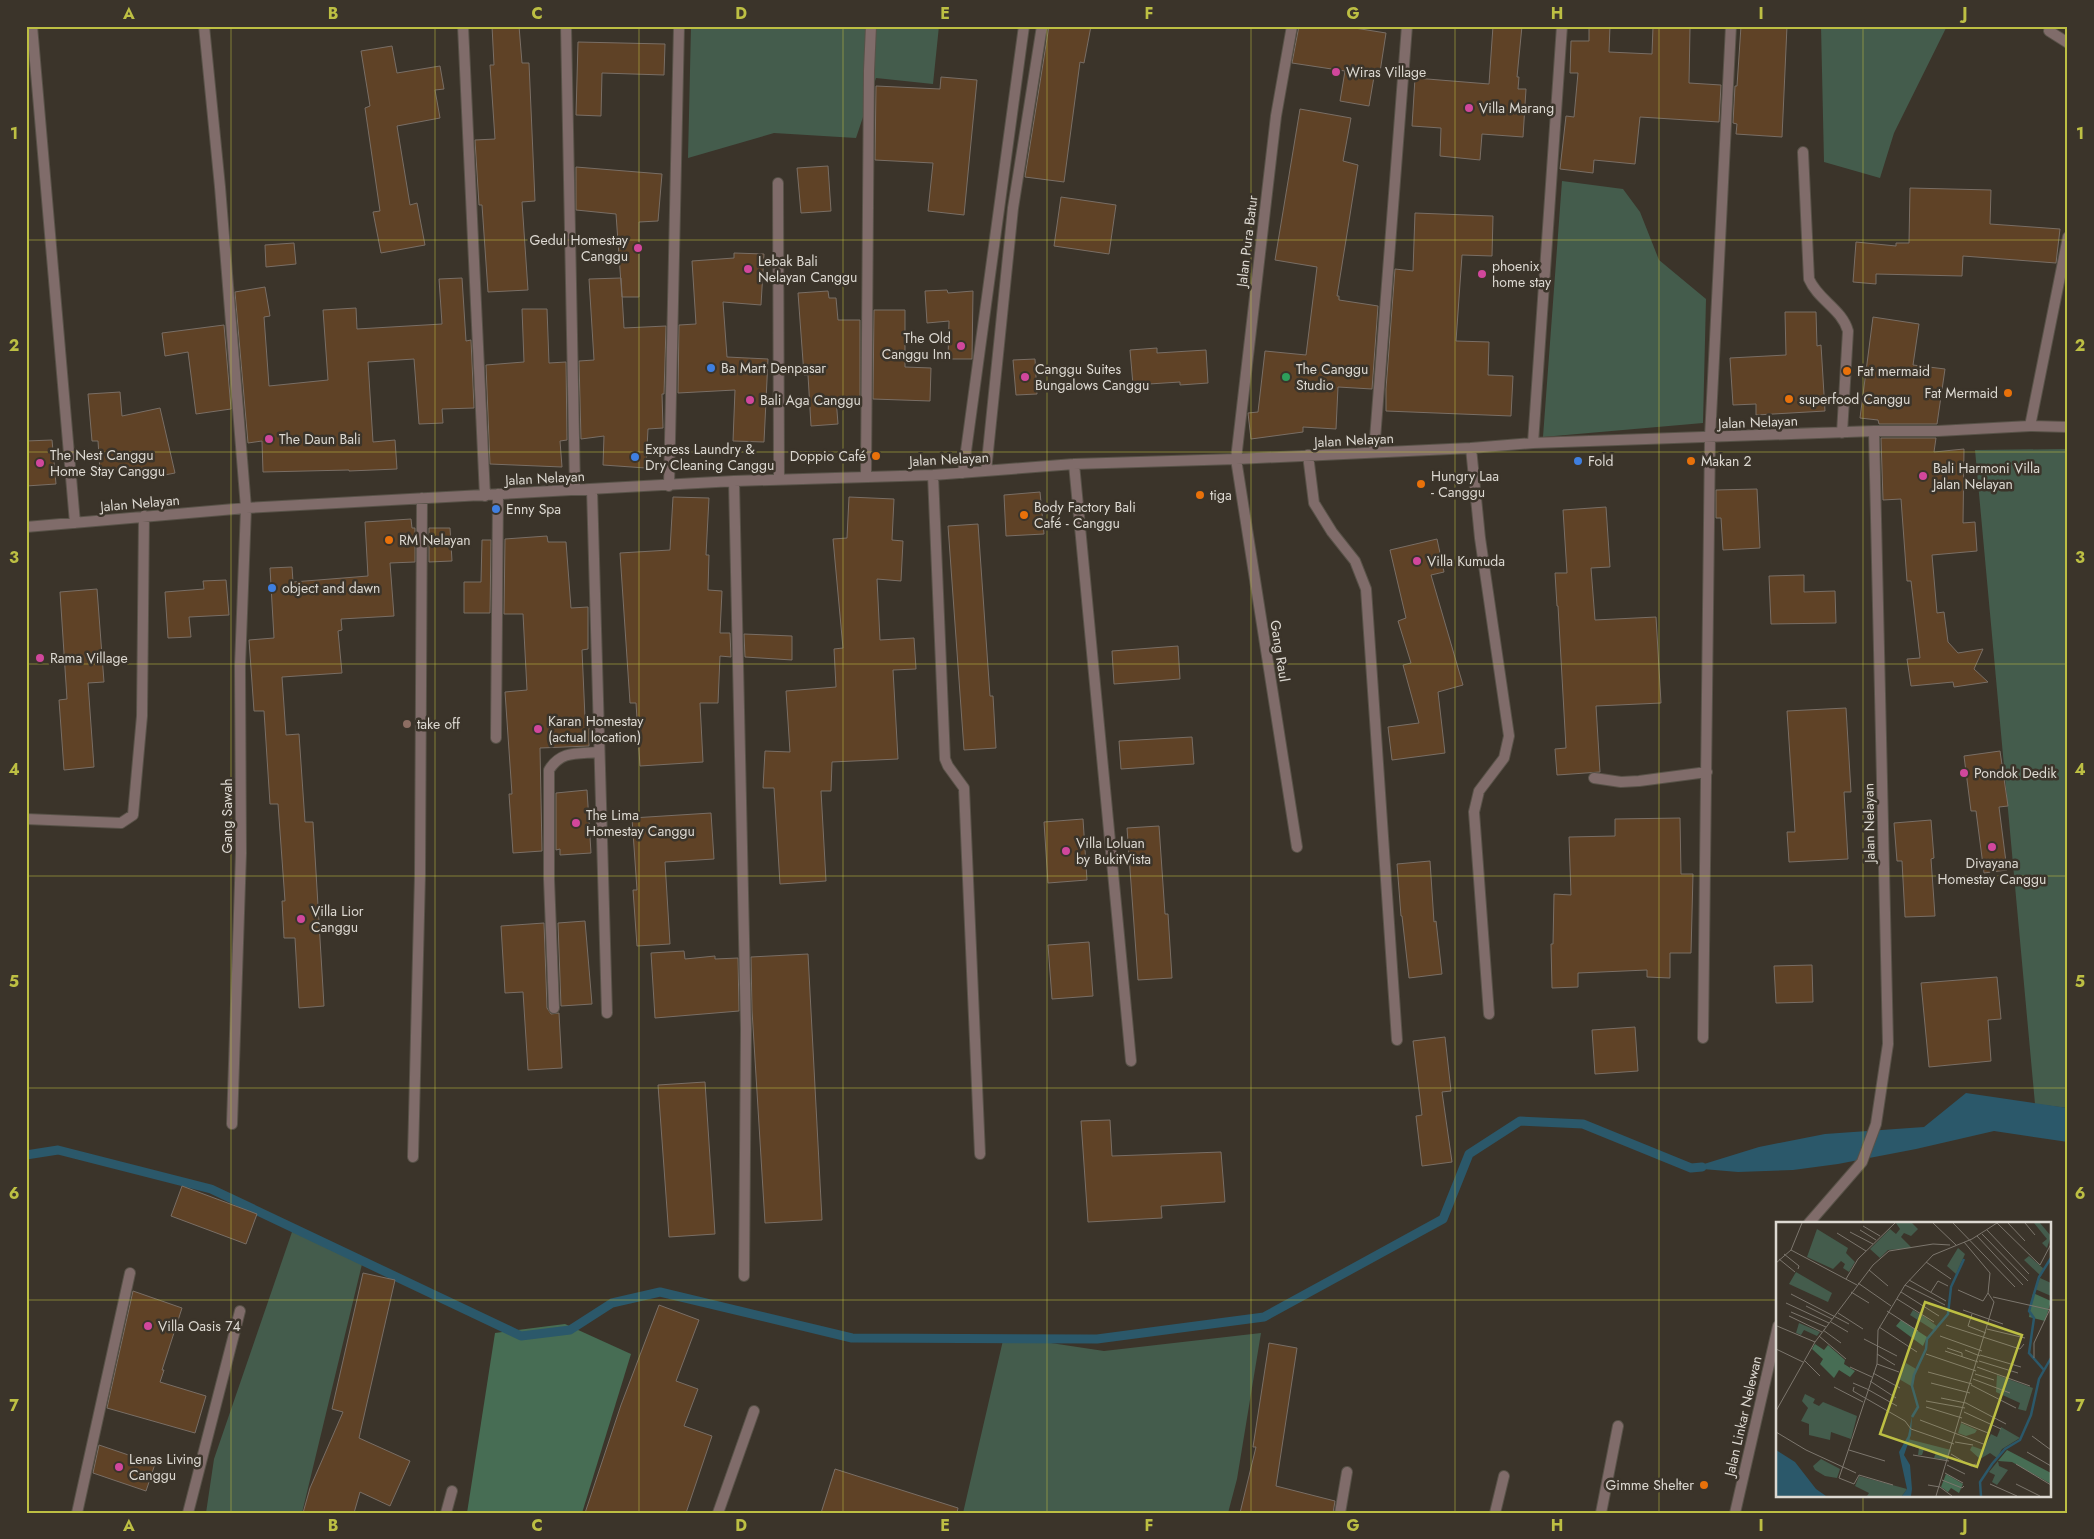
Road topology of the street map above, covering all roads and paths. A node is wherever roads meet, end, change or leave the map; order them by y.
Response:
1 (32, 26) edge
2 (204, 26) edge
3 (463, 26) edge
4 (566, 26) edge
5 (679, 26) edge
6 (872, 26) edge
7 (1024, 26) edge
8 (1042, 26) edge
9 (1292, 26) edge
10 (1407, 26) edge
11 (1562, 26) edge
12 (1730, 26) edge
13 (2049, 31) dead end
14 (2068, 43) edge
15 (1803, 152) dead end
16 (778, 183) dead end
17 (2068, 237) edge
18 (2030, 426) junction
19 (2068, 427) edge
20 (1874, 431) junction
21 (1842, 433) junction
22 (1710, 437) junction
23 (1534, 443) junction
24 (1471, 448) junction
25 (1374, 452) junction
26 (1308, 456) junction
27 (1236, 459) junction
28 (1074, 464) junction
29 (986, 471) junction
30 (963, 473) junction
31 (933, 475) junction
32 (866, 477) junction
33 (779, 479) junction
34 (734, 481) junction
35 (669, 486) junction
36 (575, 489) junction
37 (592, 489) junction
38 (498, 494) junction
39 (485, 496) junction
40 (422, 498) junction
41 (246, 508) junction
42 (144, 516) junction
43 (75, 522) junction
44 (26, 527) edge
45 (26, 532) edge
46 (496, 738) dead end
47 (599, 752) junction
48 (1707, 772) junction
49 (1594, 778) dead end
50 (26, 818) edge
51 (1297, 847) dead end
52 (554, 1008) dead end
53 (607, 1013) dead end
54 (1490, 1014) dead end
55 (1703, 1038) dead end
56 (1397, 1040) dead end
57 (1131, 1061) dead end
58 (232, 1124) dead end
59 (980, 1154) dead end
60 (413, 1157) dead end
61 (1810, 1222) edge
62 (130, 1273) dead end
63 (744, 1276) dead end
64 (240, 1312) dead end
65 (1776, 1335) edge
66 (754, 1411) dead end
67 (1618, 1426) dead end
68 (1347, 1472) dead end
69 (1504, 1476) dead end
70 (452, 1491) dead end
71 (77, 1513) edge
72 (188, 1513) edge
73 (446, 1513) edge
74 (718, 1513) edge
75 (1340, 1513) edge
76 (1495, 1513) edge
77 (1601, 1513) edge
78 (1735, 1513) edge

1 - 43 street
2 - 41 street, Gang Sawah
3 - 39 street
4 - 36 street
5 - 35 street
6 - 32 street
7 - 30 street
8 - 29 street
9 - 27 street, Jalan Pura Batur
10 - 25 street
11 - 23 street
12 - 22 street
13 - 14 street
15 - 21 street
16 - 33 street
17 - 18 street
18 - 19 street, Jalan Nelayan
18 - 20 street, Jalan Nelayan
20 - 21 street, Jalan Nelayan
20 - 61 street, Jalan Nelayan
21 - 22 street, Jalan Nelayan
22 - 23 street, Jalan Nelayan
22 - 48 street
23 - 24 street, Jalan Nelayan
24 - 25 street, Jalan Nelayan
24 - 54 street
25 - 26 street, Jalan Nelayan
26 - 27 street, Jalan Nelayan
26 - 56 street
27 - 28 street, Jalan Nelayan
27 - 51 street, Gang Raul
28 - 29 street, Jalan Nelayan
28 - 57 street
29 - 30 street, Jalan Nelayan
30 - 31 street, Jalan Nelayan
31 - 32 street, Jalan Nelayan
31 - 59 street
32 - 33 street, Jalan Nelayan
33 - 34 street, Jalan Nelayan
34 - 35 street, Jalan Nelayan
34 - 63 street
35 - 37 street, Jalan Nelayan
36 - 37 street, Jalan Nelayan
36 - 38 street, Jalan Nelayan
37 - 47 street
38 - 39 street, Jalan Nelayan
38 - 46 street
39 - 40 street, Jalan Nelayan
40 - 41 street, Jalan Nelayan
40 - 60 street
41 - 42 street, Jalan Nelayan
41 - 58 street, Gang Sawah
42 - 43 street, Jalan Nelayan
42 - 50 street
43 - 44 street, Jalan Nelayan
44 - 45 street
47 - 52 street
47 - 53 street
48 - 49 street
48 - 55 street
62 - 71 street
64 - 72 street
65 - 78 street, Jalan Linkar Nelewan
66 - 74 street
67 - 77 street
68 - 75 street
69 - 76 street
70 - 73 street

